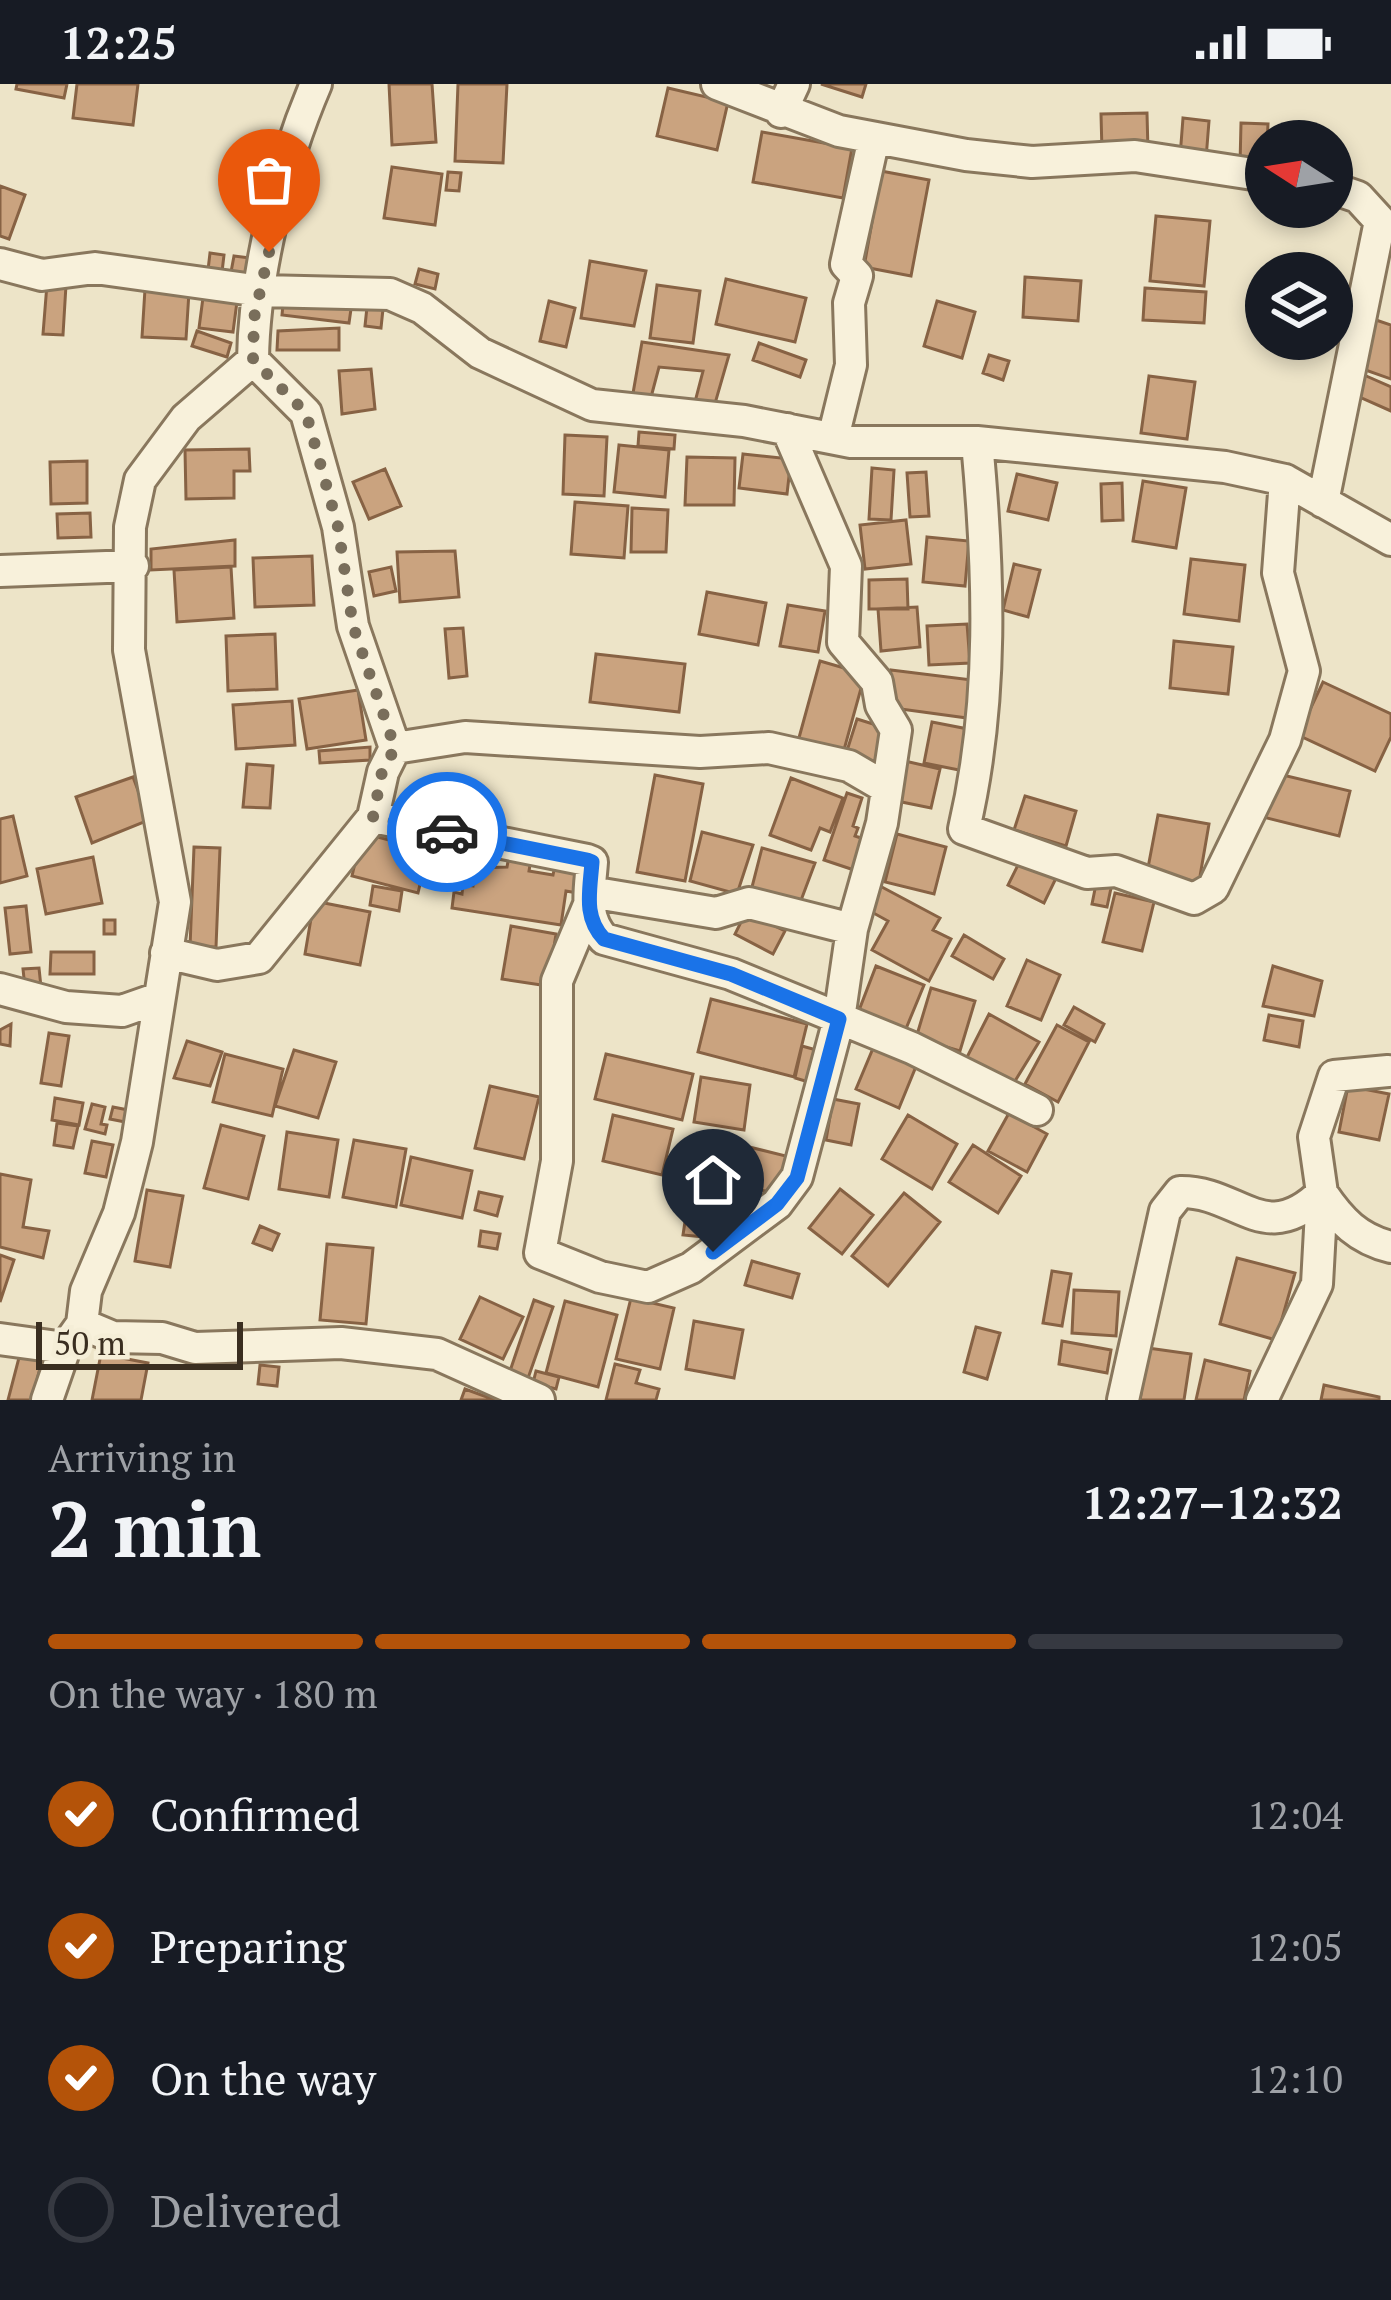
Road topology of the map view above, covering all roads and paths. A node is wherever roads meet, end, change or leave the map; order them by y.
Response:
1 (316, 84) edge
2 (717, 84) edge
3 (787, 98) edge
4 (874, 138) junction
5 (1245, 173) edge
6 (1353, 194) edge
7 (1353, 199) edge
8 (1391, 201) edge
9 (0, 264) edge
10 (261, 291) junction
11 (253, 360) junction
12 (787, 429) junction
13 (833, 438) junction
14 (977, 442) junction
15 (1285, 480) junction
16 (1323, 502) junction
17 (1391, 540) edge
18 (133, 566) junction
19 (0, 571) edge
20 (395, 748) junction
21 (885, 787) junction
22 (373, 817) junction
23 (589, 900) junction
24 (852, 929) junction
25 (166, 953) junction
26 (0, 988) edge
27 (159, 998) junction
28 (839, 1019) junction
29 (1388, 1071) edge
30 (1037, 1110) dead end
31 (1322, 1193) junction
32 (1391, 1247) edge
33 (74, 1336) junction
34 (0, 1339) edge
35 (46, 1400) edge
36 (539, 1400) edge
37 (1123, 1400) edge
38 (1262, 1400) edge

1 - 10 street
2 - 3 street
3 - 4 street
4 - 5 street
4 - 13 street
6 - 8 street
7 - 16 street
9 - 10 street
10 - 11 street
10 - 12 street
11 - 18 street
11 - 20 street
12 - 13 street
12 - 21 street
13 - 14 street
14 - 15 street
14 - 15 street
15 - 16 street
16 - 17 street
18 - 19 street
18 - 25 street
20 - 21 street
20 - 22 street
21 - 24 street
22 - 23 street
22 - 25 street
23 - 24 street
23 - 28 street
23 - 28 street
24 - 28 street
25 - 27 street
26 - 27 street
27 - 33 street
28 - 30 street
29 - 31 street
31 - 32 street
31 - 37 street
31 - 38 street
33 - 34 street
33 - 35 street
33 - 36 street

